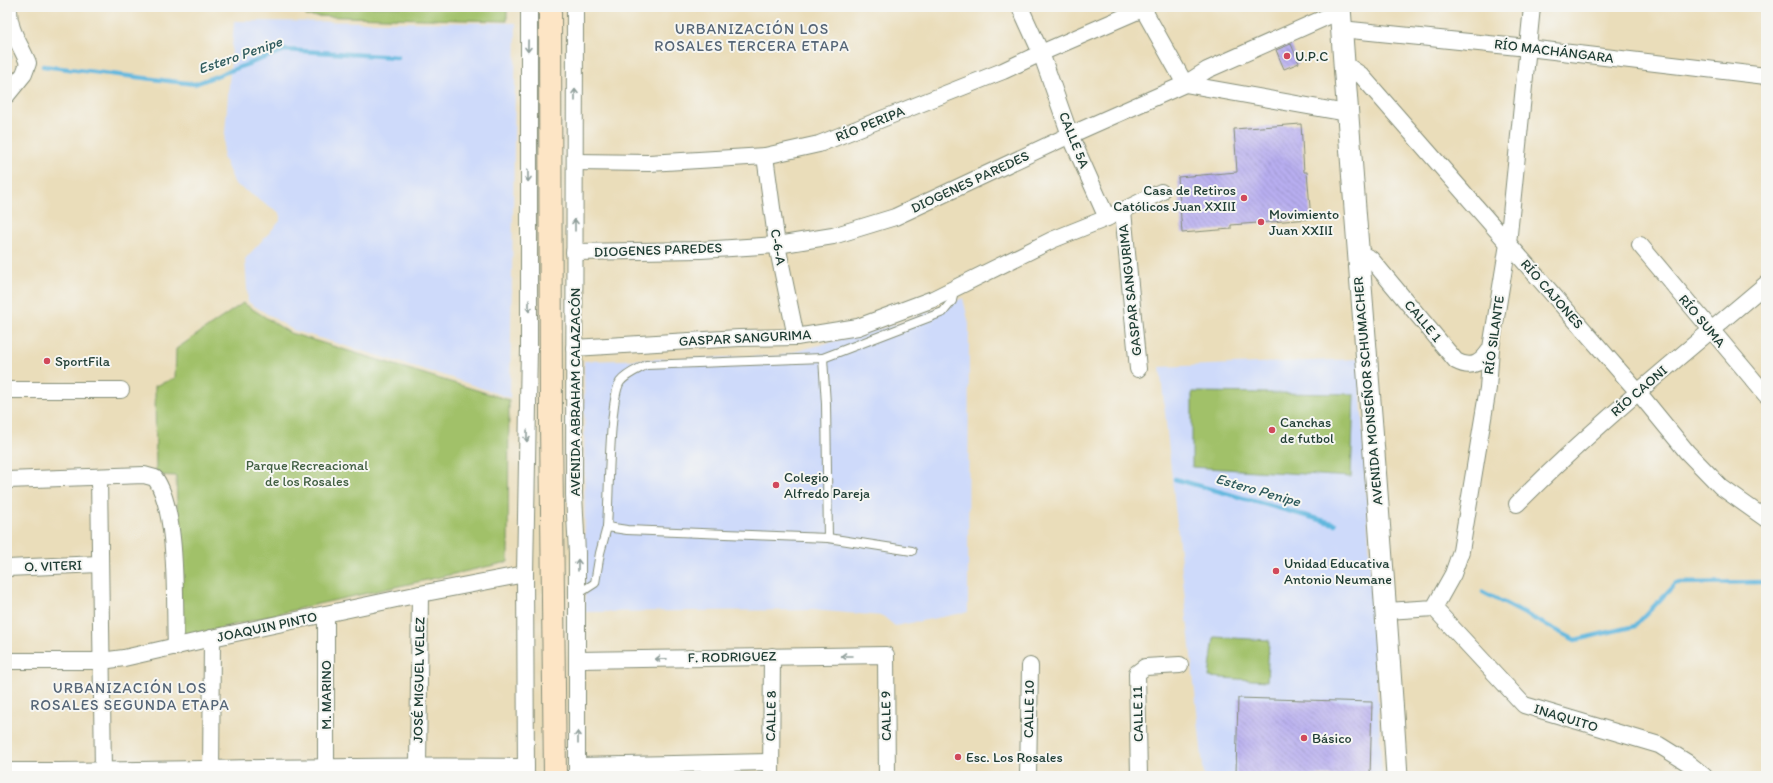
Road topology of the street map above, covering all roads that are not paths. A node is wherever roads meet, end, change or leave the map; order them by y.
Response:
1 (9, 7) edge
2 (529, 7) edge
3 (550, 7) edge
4 (575, 7) edge
5 (1020, 7) edge
6 (1532, 7) edge
7 (1144, 8) edge
8 (1340, 15) edge
9 (1528, 48) junction
10 (1040, 52) junction
11 (1343, 62) junction
12 (1766, 76) edge
13 (1185, 84) junction
14 (7, 95) edge
15 (1347, 113) junction
16 (1070, 135) junction
17 (766, 156) junction
18 (575, 162) junction
19 (1161, 192) dead end
20 (1123, 211) junction
21 (1108, 218) junction
22 (1508, 244) junction
23 (777, 245) junction
24 (1640, 245) dead end
25 (574, 252) junction
26 (1357, 256) junction
27 (1766, 284) edge
28 (954, 288) junction
29 (1710, 331) junction
30 (796, 337) junction
31 (574, 348) junction
32 (1490, 348) junction
33 (823, 358) junction
34 (1138, 368) dead end
35 (7, 390) edge
36 (121, 390) dead end
37 (1638, 392) junction
38 (1766, 395) edge
39 (99, 476) junction
40 (7, 480) edge
41 (1517, 504) dead end
42 (1766, 519) edge
43 (607, 527) junction
44 (828, 538) junction
45 (912, 552) dead end
46 (99, 564) junction
47 (7, 568) edge
48 (525, 574) junction
49 (420, 594) junction
50 (578, 594) junction
51 (1434, 608) junction
52 (1387, 611) junction
53 (326, 614) junction
54 (212, 638) junction
55 (176, 647) junction
56 (772, 656) junction
57 (886, 656) joint
58 (578, 660) junction
59 (7, 661) edge
60 (100, 661) junction
61 (1180, 665) dead end
62 (1030, 666) dead end
63 (418, 766) junction
64 (771, 769) edge
65 (684, 770) edge
66 (7, 771) edge
67 (103, 771) junction
68 (577, 771) edge
69 (325, 772) edge
70 (526, 772) edge
71 (211, 773) edge
72 (555, 776) edge
73 (887, 776) edge
74 (1028, 776) edge
75 (1139, 776) edge
76 (1397, 776) edge
77 (1704, 776) edge

1 - 14 street
2 -> 48 street
3 - 72 main road, AVENIDA ABRAHAM CALAZACÓN
18 -> 4 street, AVENIDA ABRAHAM CALAZACÓN
5 - 10 street, CALLE 5A
6 - 9 street, RÍO SILANTE
7 - 10 street, RÍO PERIPA
7 - 13 street
8 - 9 street, RÍO MACHÁNGARA
8 - 11 street, AVENIDA MONSEÑOR SCHUMACHER
8 - 13 street, DIOGENES PAREDES
9 - 12 street, RÍO MACHÁNGARA
9 - 22 street, RÍO SILANTE
10 - 16 street, CALLE 5A
10 - 17 street, RÍO PERIPA
11 - 15 street, AVENIDA MONSEÑOR SCHUMACHER
11 - 22 street, RÍO CAJONES
13 - 15 street
13 - 16 street, DIOGENES PAREDES
15 - 26 street, AVENIDA MONSEÑOR SCHUMACHER
16 - 21 street, CALLE 5A
16 - 23 street, DIOGENES PAREDES
17 - 18 street, RÍO PERIPA
17 - 23 street, C-6-A
25 -> 18 street, AVENIDA ABRAHAM CALAZACÓN
19 - 20 street
20 - 21 street
20 - 34 street, GASPAR SANGURIMA
21 - 28 street, GASPAR SANGURIMA
22 - 32 street, RÍO SILANTE
22 - 37 street, RÍO CAJONES
23 - 25 street, DIOGENES PAREDES
23 - 30 street, C-6-A
24 - 29 street, RÍO SUMA
25 - 31 street, AVENIDA ABRAHAM CALAZACÓN
26 - 32 street, CALLE 1
26 - 52 street, AVENIDA MONSEÑOR SCHUMACHER
27 - 29 street, RÍO CAONI
28 - 30 street, GASPAR SANGURIMA
28 - 33 lane
29 - 37 street, RÍO CAONI
29 - 38 street, RÍO SUMA
30 - 31 street, GASPAR SANGURIMA
50 -> 31 street, AVENIDA ABRAHAM CALAZACÓN
32 - 51 street, RÍO SILANTE
33 - 43 lane
33 - 44 lane
35 - 36 street
37 - 41 street, RÍO CAONI
37 - 42 street, RÍO CAJONES
39 - 40 street
39 - 46 street
39 - 55 street
43 - 44 lane
43 - 50 lane
44 - 45 lane
46 - 47 street, O. VITERI
46 - 60 street
48 - 49 street, JOAQUIN PINTO
48 - 70 street
49 - 53 street, JOAQUIN PINTO
49 - 63 street, JOSÉ MIGUEL VELEZ
50 - 58 street, AVENIDA ABRAHAM CALAZACÓN
51 - 52 street
51 - 77 street, INAQUITO
52 - 76 street, AVENIDA MONSEÑOR SCHUMACHER
53 - 54 street, JOAQUIN PINTO
53 - 69 street, M. MARINO
54 - 55 street, JOAQUIN PINTO
54 - 71 street
55 - 60 street, JOAQUIN PINTO
57 -> 56 street, F. RODRIGUEZ
56 -> 58 street, F. RODRIGUEZ
56 - 64 street, CALLE 8
57 - 73 street, CALLE 9
68 -> 58 street, AVENIDA ABRAHAM CALAZACÓN
59 - 60 street, JOAQUIN PINTO
60 - 67 street
61 - 75 street, CALLE 11
62 - 74 street, CALLE 10
63 - 69 street
63 - 70 street
64 - 65 street
65 - 68 street
66 - 67 street
67 - 71 street
69 - 71 street

